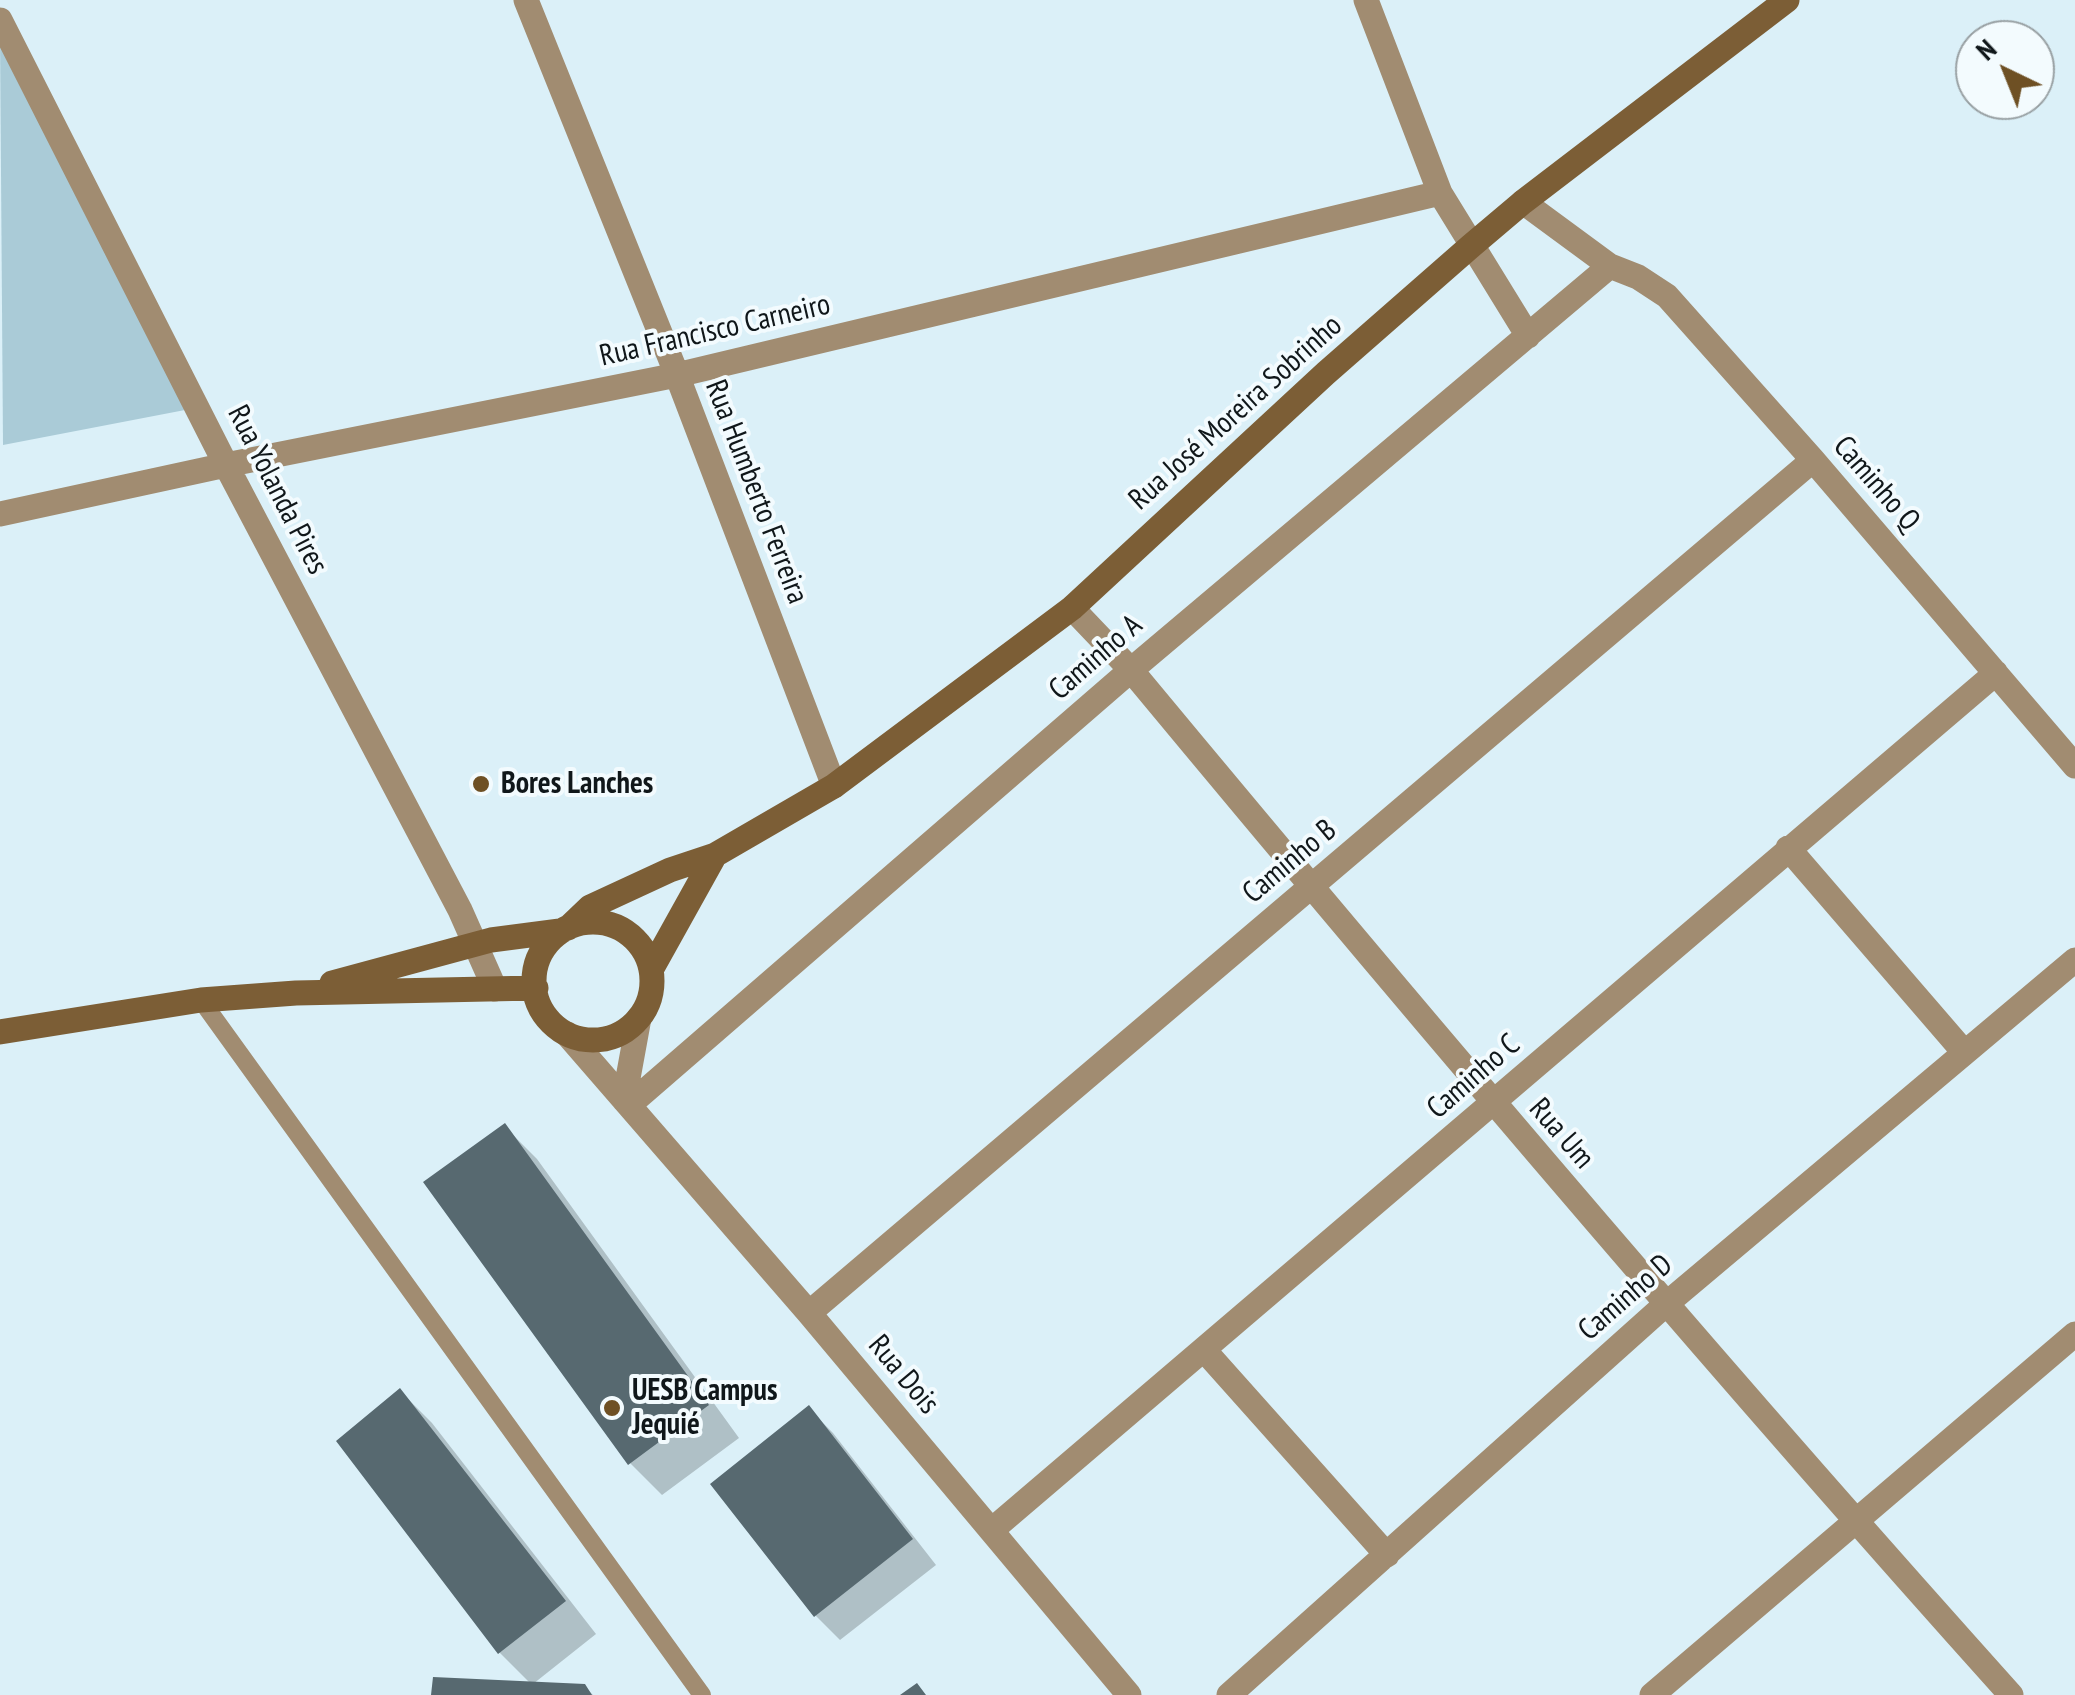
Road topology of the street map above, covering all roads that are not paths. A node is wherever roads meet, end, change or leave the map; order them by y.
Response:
1 (526, 0) edge
2 (1366, 0) edge
3 (1788, 0) edge
4 (0, 20) edge
5 (1440, 193) junction
6 (1524, 202) junction
7 (1472, 246) junction
8 (1610, 266) junction
9 (1528, 336) junction
10 (677, 375) junction
11 (1813, 460) junction
12 (226, 465) junction
13 (0, 514) edge
14 (1072, 608) junction
15 (1131, 670) junction
16 (1996, 673) junction
17 (2075, 766) edge
18 (834, 786) junction
19 (1788, 848) junction
20 (715, 855) junction
21 (1311, 886) junction
22 (564, 930) junction
23 (476, 944) junction
24 (2075, 960) edge
25 (651, 970) junction
26 (536, 988) junction
27 (496, 989) junction
28 (296, 993) junction
29 (201, 1000) junction
30 (639, 1018) junction
31 (0, 1032) edge
32 (567, 1034) junction
33 (1964, 1052) junction
34 (626, 1103) junction
35 (1492, 1104) junction
36 (1665, 1305) junction
37 (809, 1313) junction
38 (2075, 1334) edge
39 (1204, 1351) junction
40 (1855, 1522) junction
41 (993, 1529) junction
42 (1387, 1555) junction
43 (702, 1695) edge
44 (1130, 1695) edge
45 (1229, 1695) edge
46 (1652, 1695) edge
47 (2011, 1695) edge

1 - 10 street, Rua Humberto Ferreira
2 - 5 street
3 - 6 street, Rua José Moreira Sobrinho
4 - 12 street, Rua Yolanda Pires
5 - 7 street
5 - 10 street, Rua Francisco Carneiro
6 - 7 street, Rua José Moreira Sobrinho
6 - 8 street, Caminho Q
7 - 9 street
7 - 14 street, Rua José Moreira Sobrinho
8 - 9 street, Caminho A
8 - 11 street, Caminho Q
9 - 15 street, Caminho A
10 - 12 street, Rua Francisco Carneiro
10 - 18 street, Rua Humberto Ferreira
11 - 16 street, Caminho Q
11 - 21 street, Caminho B
12 - 13 street, Rua Francisco Carneiro
12 - 23 street, Rua Yolanda Pires
14 - 15 street, Rua Um
14 - 18 street, Rua José Moreira Sobrinho
15 - 21 street, Rua Um
15 - 34 street, Caminho A
16 - 17 street, Caminho Q
16 - 19 street, Caminho C
18 - 20 street, Rua José Moreira Sobrinho
19 - 33 street
19 - 35 street, Caminho C
20 - 22 street, Rua José Moreira Sobrinho
20 - 25 street
21 - 35 street, Rua Um
21 - 37 street, Caminho B
22 - 23 street
22 - 25 street
22 - 26 street
23 - 27 street, Rua Yolanda Pires
23 - 28 street
24 - 33 street, Caminho D
25 - 30 street
26 - 27 street
26 - 32 street
27 - 28 street
28 - 29 street
29 - 31 street
29 - 43 lane
30 - 32 street
30 - 34 street
32 - 34 street, Rua Dois
33 - 36 street, Caminho D
34 - 37 street, Rua Dois
35 - 36 street, Rua Um
35 - 39 street, Caminho C
36 - 40 street, Rua Um
36 - 42 street, Caminho D
37 - 41 street, Rua Dois
38 - 40 street
39 - 41 street, Caminho C
39 - 42 street
40 - 46 street
40 - 47 street, Rua Um
41 - 44 street, Rua Dois
42 - 45 street, Caminho D

